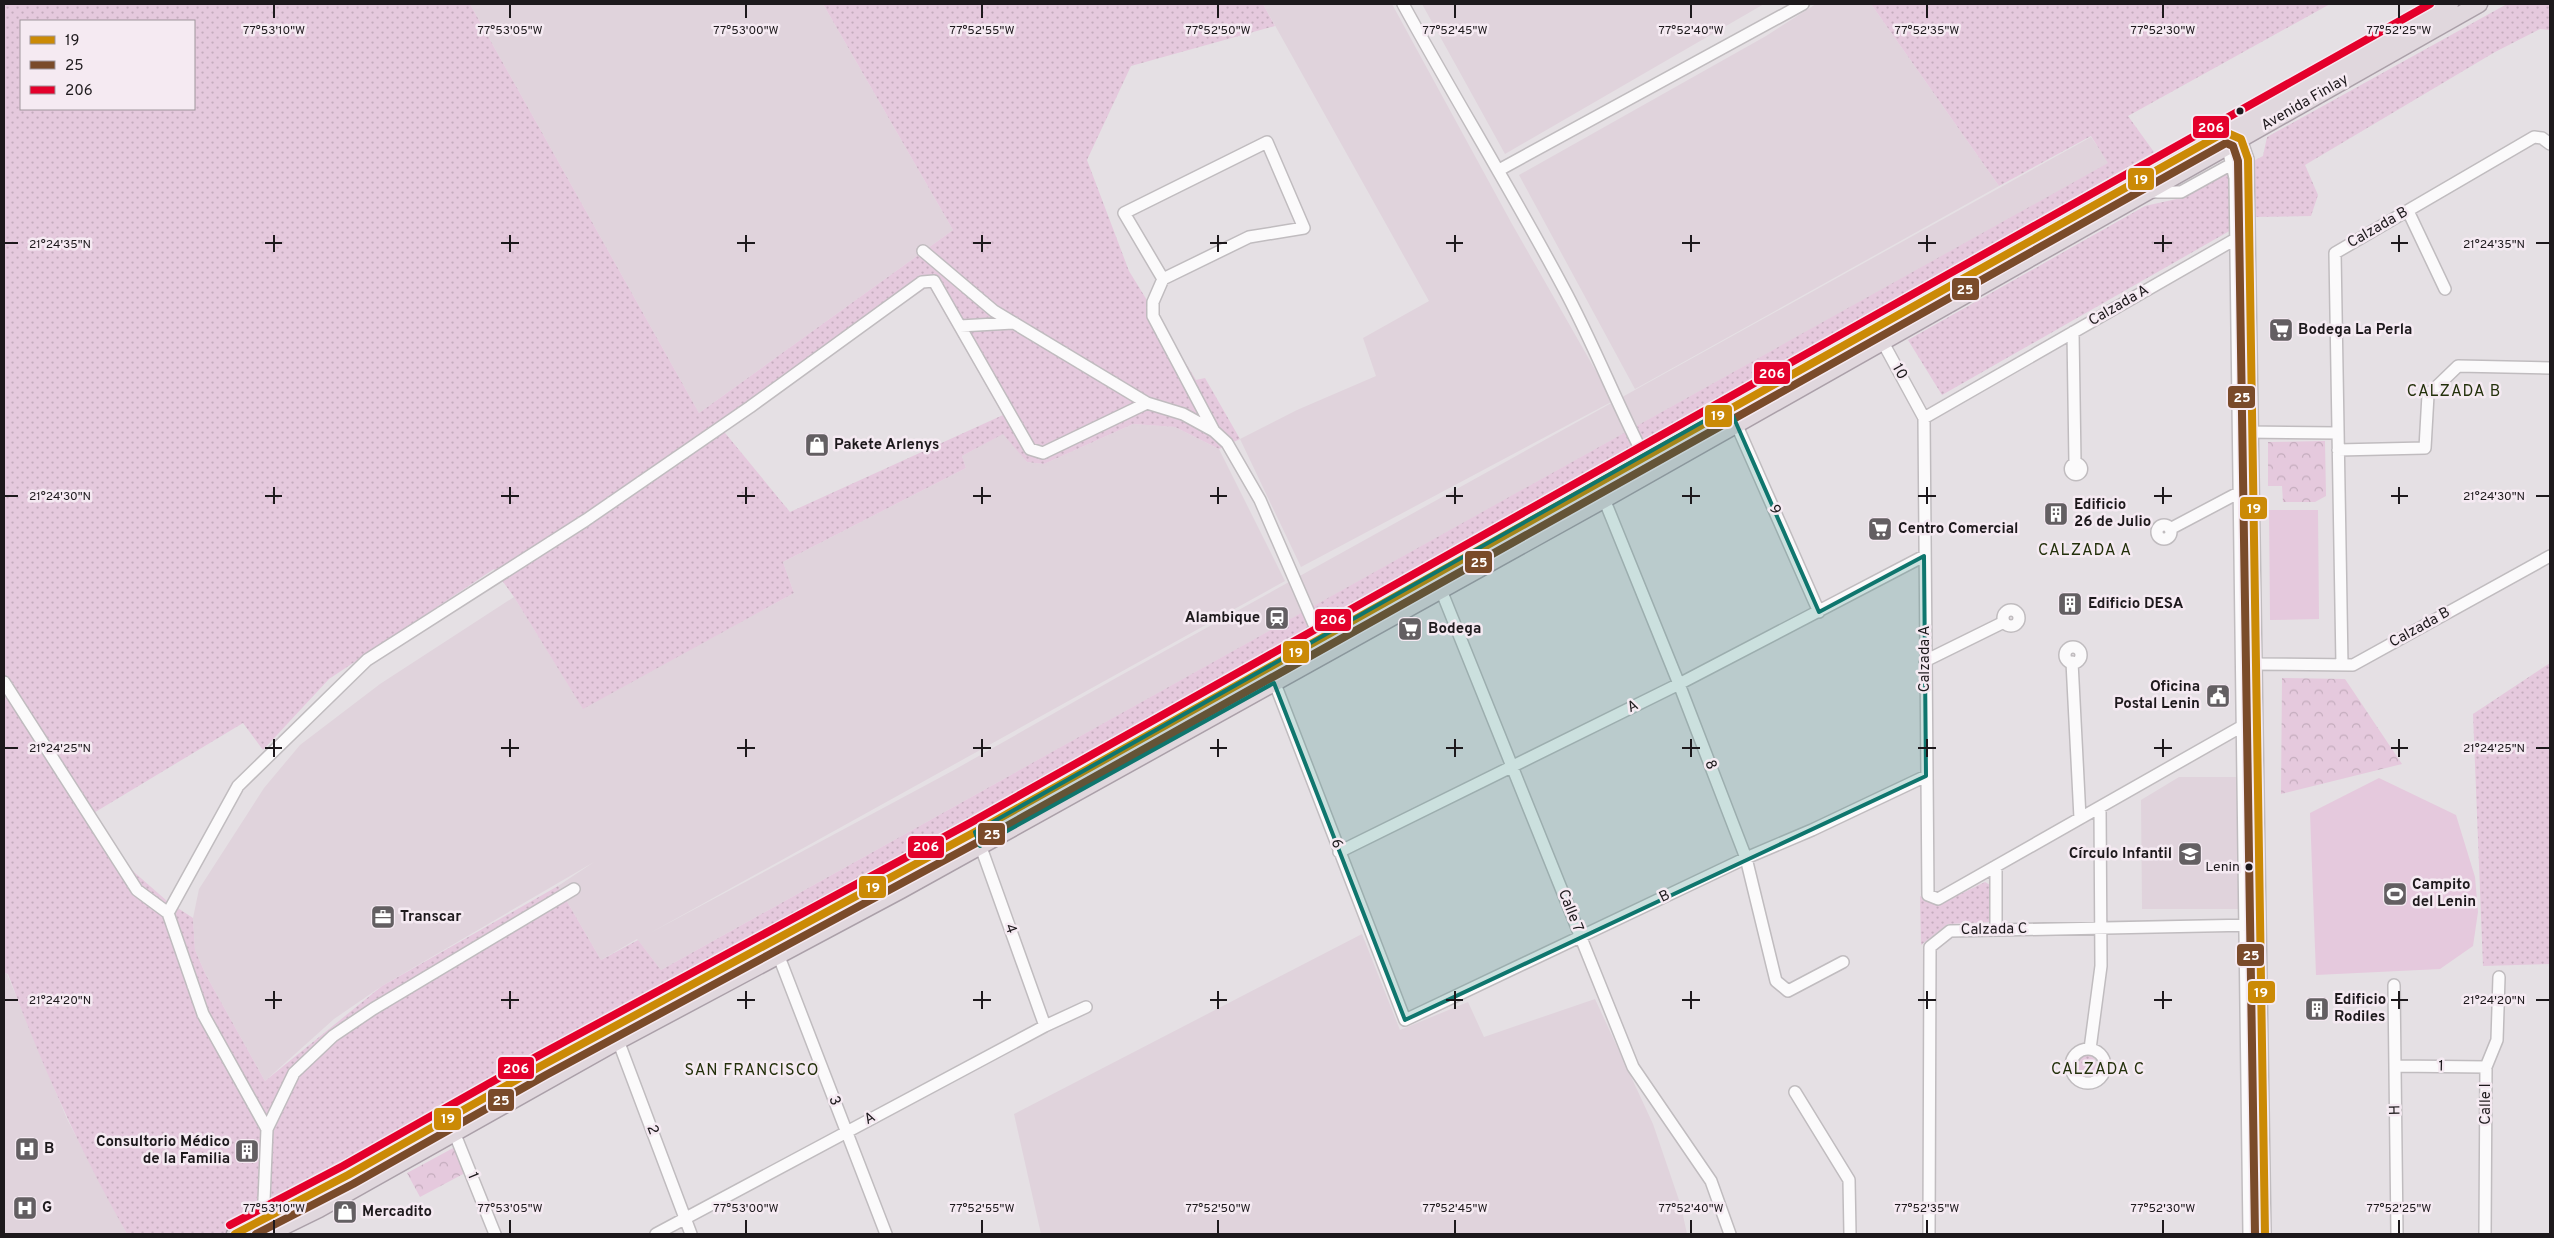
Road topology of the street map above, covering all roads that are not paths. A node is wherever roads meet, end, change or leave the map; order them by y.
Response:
1 (1403, 4) edge
2 (1803, 4) edge
3 (2450, 4) edge
4 (2479, 4) edge
5 (2241, 139) junction
6 (2226, 140) junction
7 (2550, 144) edge
8 (2247, 155) junction
9 (2232, 164) junction
10 (1499, 170) junction
11 (2148, 192) junction
12 (2408, 211) junction
13 (2249, 232) junction
14 (2235, 240) junction
15 (923, 252) dead end
16 (1162, 279) junction
17 (2445, 289) dead end
18 (1014, 323) junction
19 (960, 326) junction
20 (1873, 327) junction
21 (2073, 332) junction
22 (1883, 342) junction
23 (2550, 368) edge
24 (1147, 403) junction
25 (1729, 407) junction
26 (1924, 418) junction
27 (1736, 424) junction
28 (1214, 430) junction
29 (2238, 432) junction
30 (2252, 432) junction
31 (2338, 432) junction
32 (2338, 450) junction
33 (1644, 456) junction
34 (2075, 463) dead end
35 (1653, 472) junction
36 (1598, 483) junction
37 (2238, 493) junction
38 (1604, 499) junction
39 (2170, 529) dead end
40 (1924, 556) junction
41 (2550, 556) edge
42 (1435, 574) junction
43 (1441, 590) junction
44 (1819, 612) junction
45 (2004, 622) dead end
46 (1324, 646) junction
47 (1925, 661) junction
48 (2072, 662) dead end
49 (2241, 664) junction
50 (2257, 664) junction
51 (2342, 665) junction
52 (1269, 667) junction
53 (4, 682) edge
54 (1274, 683) junction
55 (1679, 684) junction
56 (2258, 717) junction
57 (2242, 726) junction
58 (1512, 766) junction
59 (1926, 776) junction
60 (2100, 807) junction
61 (2080, 818) junction
62 (978, 839) junction
63 (1339, 852) junction
64 (1746, 858) junction
65 (1996, 866) junction
66 (574, 889) dead end
67 (168, 912) junction
68 (2246, 925) junction
69 (2262, 925) junction
70 (1996, 930) junction
71 (2100, 930) junction
72 (1581, 938) junction
73 (775, 947) junction
74 (1843, 962) dead end
75 (2499, 977) dead end
76 (2394, 985) dead end
77 (1086, 1007) dead end
78 (1405, 1020) joint
79 (1045, 1026) junction
80 (615, 1034) junction
81 (2090, 1049) dead end
82 (2395, 1066) junction
83 (2486, 1067) junction
84 (1794, 1092) dead end
85 (447, 1119) junction
86 (267, 1129) junction
87 (845, 1132) junction
88 (455, 1134) junction
89 (685, 1218) junction
90 (264, 1229) edge
91 (235, 1234) edge
92 (495, 1234) edge
93 (656, 1234) edge
94 (691, 1234) edge
95 (886, 1234) edge
96 (1730, 1234) edge
97 (1850, 1234) edge
98 (1929, 1234) edge
99 (2249, 1234) edge
100 (2265, 1234) edge
101 (2397, 1234) edge
102 (2485, 1234) edge

1 - 10 street
2 - 10 street
3 - 6 highway, Avenida Finlay
4 - 5 highway, Avenida Finlay
5 - 6 highway, Avenida Finlay
5 - 8 street
6 - 9 street
6 - 11 highway, Avenida Finlay
6 - 20 highway, Avenida Finlay
7 - 12 street, Calzada B
8 - 9 street
8 - 13 street
9 - 11 street
9 - 14 street
10 - 33 street
11 - 22 highway, Avenida Finlay
12 - 17 street
12 - 31 street, Calzada B
13 - 14 street, Calzada A
13 - 30 street
14 - 21 street, Calzada A
14 - 29 street
15 - 18 street
16 - 16 street
16 - 28 street
18 - 19 street
18 - 24 street
19 - 24 street
19 - 67 street
20 - 22 street, 10
20 - 25 highway, Avenida Finlay
21 - 26 street, Calzada A
21 - 34 street
22 - 26 street, 10
22 - 27 highway, Avenida Finlay
23 - 32 street
24 - 28 street
25 - 27 street, 9
25 - 33 highway, Avenida Finlay
26 - 40 street, Calzada A
27 - 35 highway, Avenida Finlay
27 - 44 street, 9
28 - 46 street
29 - 30 street
29 - 37 street
30 - 31 street
30 - 50 street
31 - 32 street, Calzada B
32 - 51 street, Calzada B
33 - 35 street
33 - 36 highway, Avenida Finlay
35 - 38 highway, Avenida Finlay
36 - 38 street, 8
36 - 42 highway, Avenida Finlay
37 - 39 street
37 - 49 street
38 - 43 highway, Avenida Finlay
38 - 55 street, 8
40 - 44 street, A
40 - 47 street, Calzada A
41 - 51 street, Calzada B
42 - 43 street, Calle 7
42 - 46 highway, Avenida Finlay
43 - 46 highway, Avenida Finlay
43 - 58 street, Calle 7
44 - 55 street, A
45 - 47 street
46 - 52 highway, Avenida Finlay
46 - 54 highway, Avenida Finlay
47 - 59 street, Calzada A
48 - 61 street
49 - 50 street, Calzada B
49 - 57 street
50 - 51 street, Calzada B
50 - 56 street
52 - 54 street, 6
52 - 62 highway, Avenida Finlay
53 - 67 street
54 - 62 highway, Avenida Finlay
54 - 63 street, 6
55 - 58 street, A
55 - 64 street, 8
56 - 57 street, Calzada A
56 - 69 street
57 - 60 street, Calzada A
57 - 68 street
58 - 63 street, A
58 - 72 street, Calle 7
59 - 64 street, B
59 - 65 street, Calzada A
60 - 61 street, Calzada A
60 - 71 street
61 - 65 street, Calzada A
62 - 73 highway, Avenida Finlay
62 - 79 street, 4
63 - 78 street, 6
64 - 72 street, B
64 - 74 street, 8
65 - 70 street
66 - 86 street
67 - 86 street
68 - 69 street, Calzada C
68 - 71 street, Calzada C
68 - 99 street
69 - 100 street
70 - 71 street, Calzada C
70 - 98 street, Calzada C
71 - 81 street
72 - 78 street, B
72 - 96 street, Calle 7
73 - 80 highway, Avenida Finlay
73 - 87 street, 3
75 - 83 street, Calle I
76 - 82 street, H
77 - 79 street, A
79 - 87 street, A
80 - 85 highway, Avenida Finlay
80 - 88 highway, Avenida Finlay
80 - 89 street, 2
82 - 83 street, 1
82 - 101 street, H
83 - 102 street, Calle I
84 - 97 street
85 - 88 street, 1
85 - 90 highway, Avenida Finlay
86 - 90 street
87 - 89 street, A
87 - 95 street, 3
88 - 90 highway, Avenida Finlay
88 - 92 street, 1
89 - 93 street, A
89 - 94 street, 2
90 - 91 highway, Avenida Finlay

